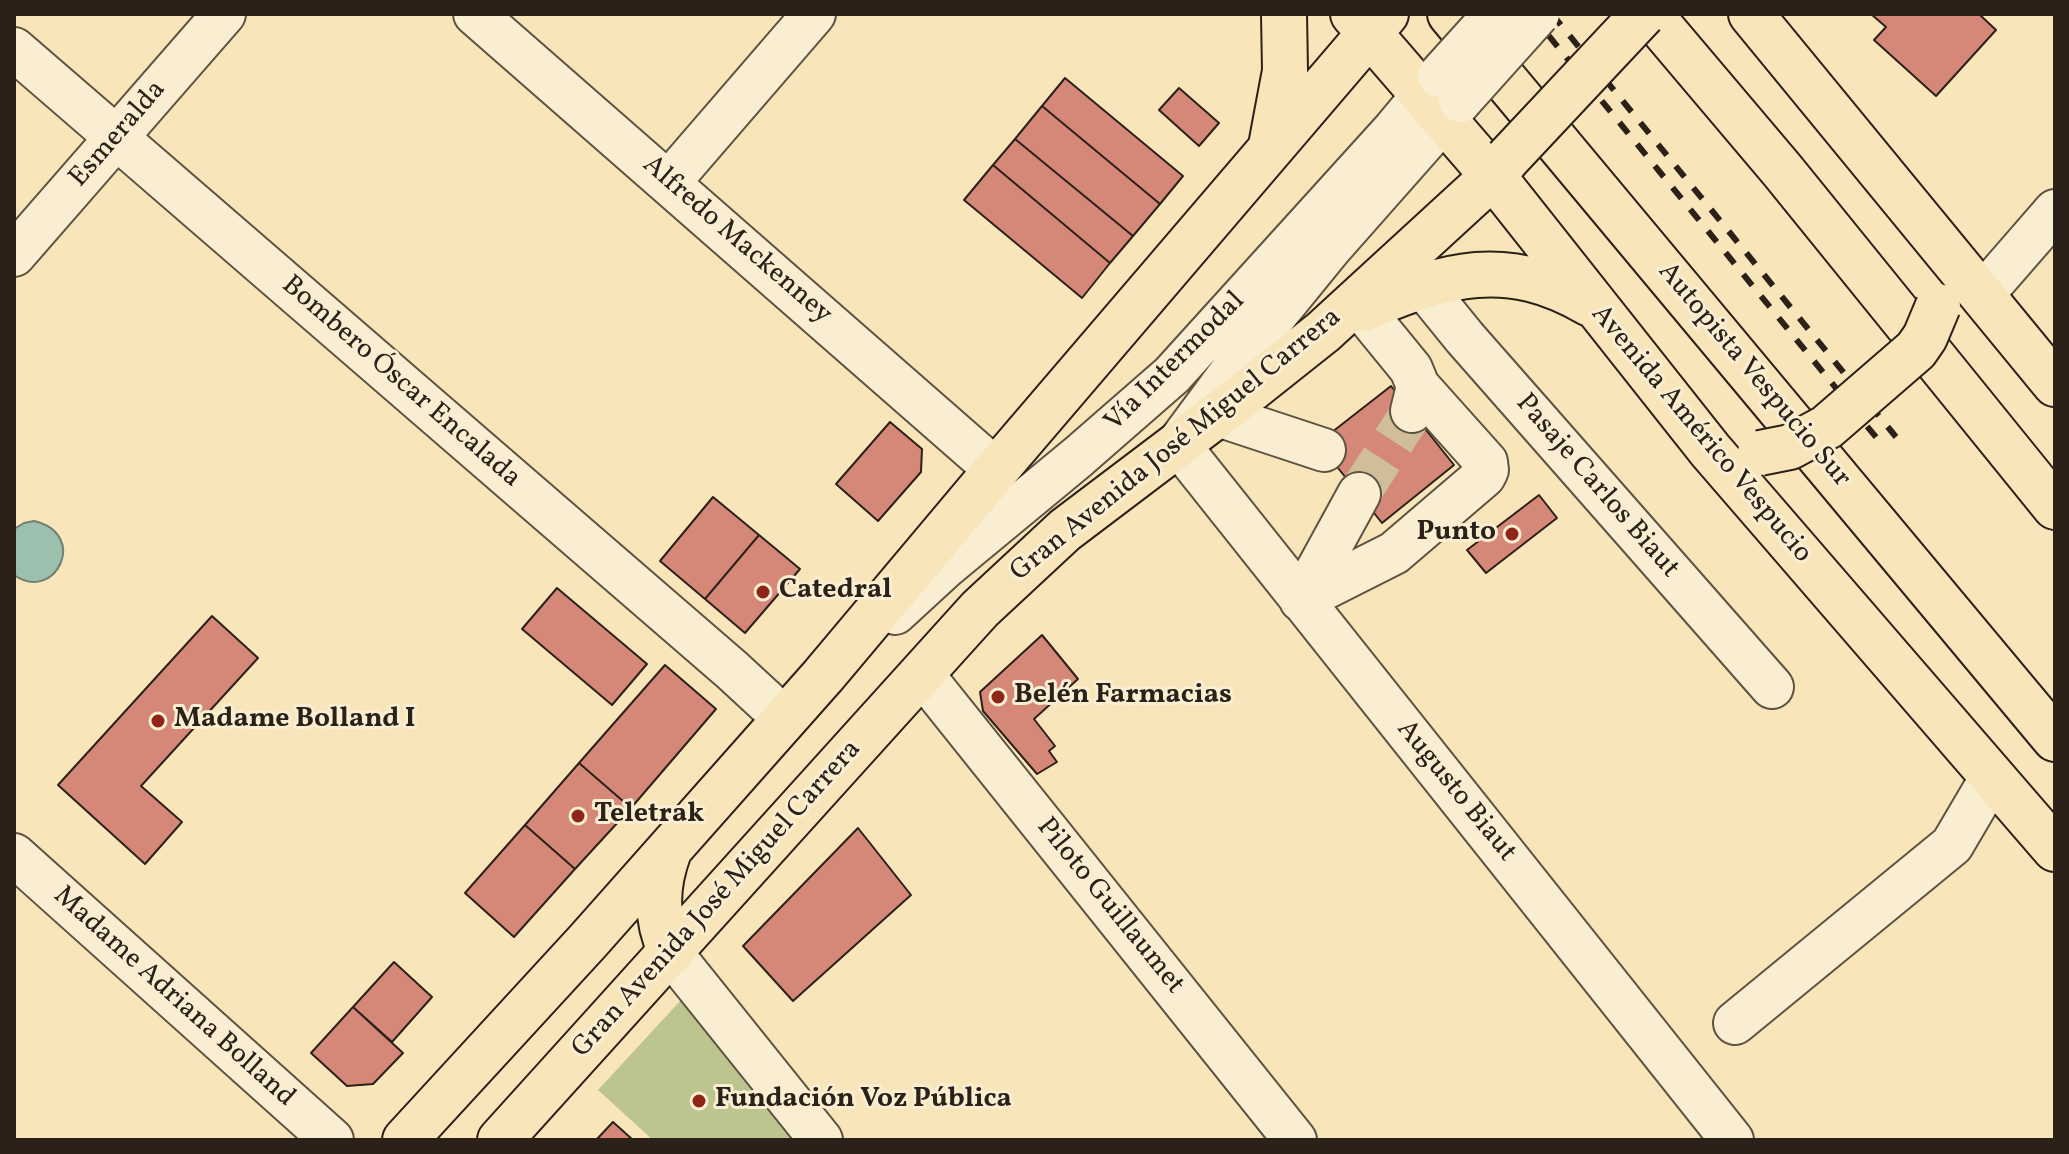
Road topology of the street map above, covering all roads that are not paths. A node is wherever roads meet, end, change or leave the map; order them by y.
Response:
1 (224, 14) edge
2 (475, 14) edge
3 (814, 14) edge
4 (1284, 14) edge
5 (1450, 14) edge
6 (1495, 14) edge
7 (1538, 14) edge
8 (1643, 14) edge
9 (1650, 14) edge
10 (1751, 14) edge
11 (1776, 14) edge
12 (1370, 20) edge
13 (14, 49) edge
14 (1789, 59) junction
15 (1442, 98) junction
16 (116, 138) junction
17 (1269, 151) junction
18 (1500, 167) junction
19 (669, 182) junction
20 (2055, 211) edge
21 (1943, 245) junction
22 (14, 255) edge
23 (1422, 285) junction
24 (1982, 295) junction
25 (1593, 305) junction
26 (1362, 309) junction
27 (1323, 332) junction
28 (2055, 384) edge
29 (1218, 415) junction
30 (1178, 444) junction
31 (1324, 450) dead end
32 (1710, 450) junction
33 (996, 470) junction
34 (1359, 494) tunnel mouth
35 (2055, 507) edge
36 (1301, 600) junction
37 (922, 674) junction
38 (823, 676) junction
39 (1772, 687) dead end
40 (785, 719) junction
41 (2055, 739) edge
42 (1992, 777) junction
43 (670, 848) junction
44 (2055, 849) edge
45 (14, 855) edge
46 (671, 953) junction
47 (1735, 1023) dead end
48 (332, 1140) edge
49 (405, 1140) edge
50 (500, 1140) edge
51 (821, 1140) edge
52 (1295, 1140) edge
53 (1732, 1140) edge

1 - 16 street, Esmeralda
2 - 19 street, Alfredo Mackenney
3 - 19 street
4 - 17 main road
5 - 41 main road, Autopista Vespucio Sur
6 - 15 street, Vía Intermodal, bridge
7 - 15 street, Vía Intermodal, bridge
8 - 18 main road, Gran Avenida José Miguel Carrera, bridge
9 - 35 main road
10 - 14 main road
11 - 14 main road
12 - 15 main road, Avenida Américo Vespucio
12 - 17 main road
13 - 16 street, Bombero Óscar Encalada
14 - 21 main road
15 - 18 main road, Avenida Américo Vespucio
15 - 30 street, Vía Intermodal
15 - 38 street, Vía Intermodal
16 - 22 street, Esmeralda
16 - 40 street, Bombero Óscar Encalada
17 - 33 main road
18 - 25 main road, Avenida Américo Vespucio
18 - 27 main road, Gran Avenida José Miguel Carrera
19 - 33 street, Alfredo Mackenney
20 - 24 street
21 - 24 main road
21 - 32 main road, bridge
23 - 25 main road
23 - 26 main road
23 - 39 street, Pasaje Carlos Biaut
24 - 28 main road
25 - 32 main road, Avenida Américo Vespucio
26 - 27 main road
26 - 36 street
27 - 29 main road, Gran Avenida José Miguel Carrera
29 - 30 main road, Gran Avenida José Miguel Carrera
29 - 31 street
30 - 36 street, Augusto Biaut
30 - 37 main road, Gran Avenida José Miguel Carrera
32 - 42 main road, Avenida Américo Vespucio
33 - 38 main road
34 - 36 street
36 - 53 street, Augusto Biaut
37 - 46 main road, Gran Avenida José Miguel Carrera
37 - 52 street, Piloto Guillaumet
38 - 40 main road
40 - 43 main road
42 - 44 main road, Avenida Américo Vespucio
42 - 47 street
43 - 46 main road
43 - 49 main road
45 - 48 street, Madame Adriana Bolland
46 - 50 main road, Gran Avenida José Miguel Carrera
46 - 51 street

